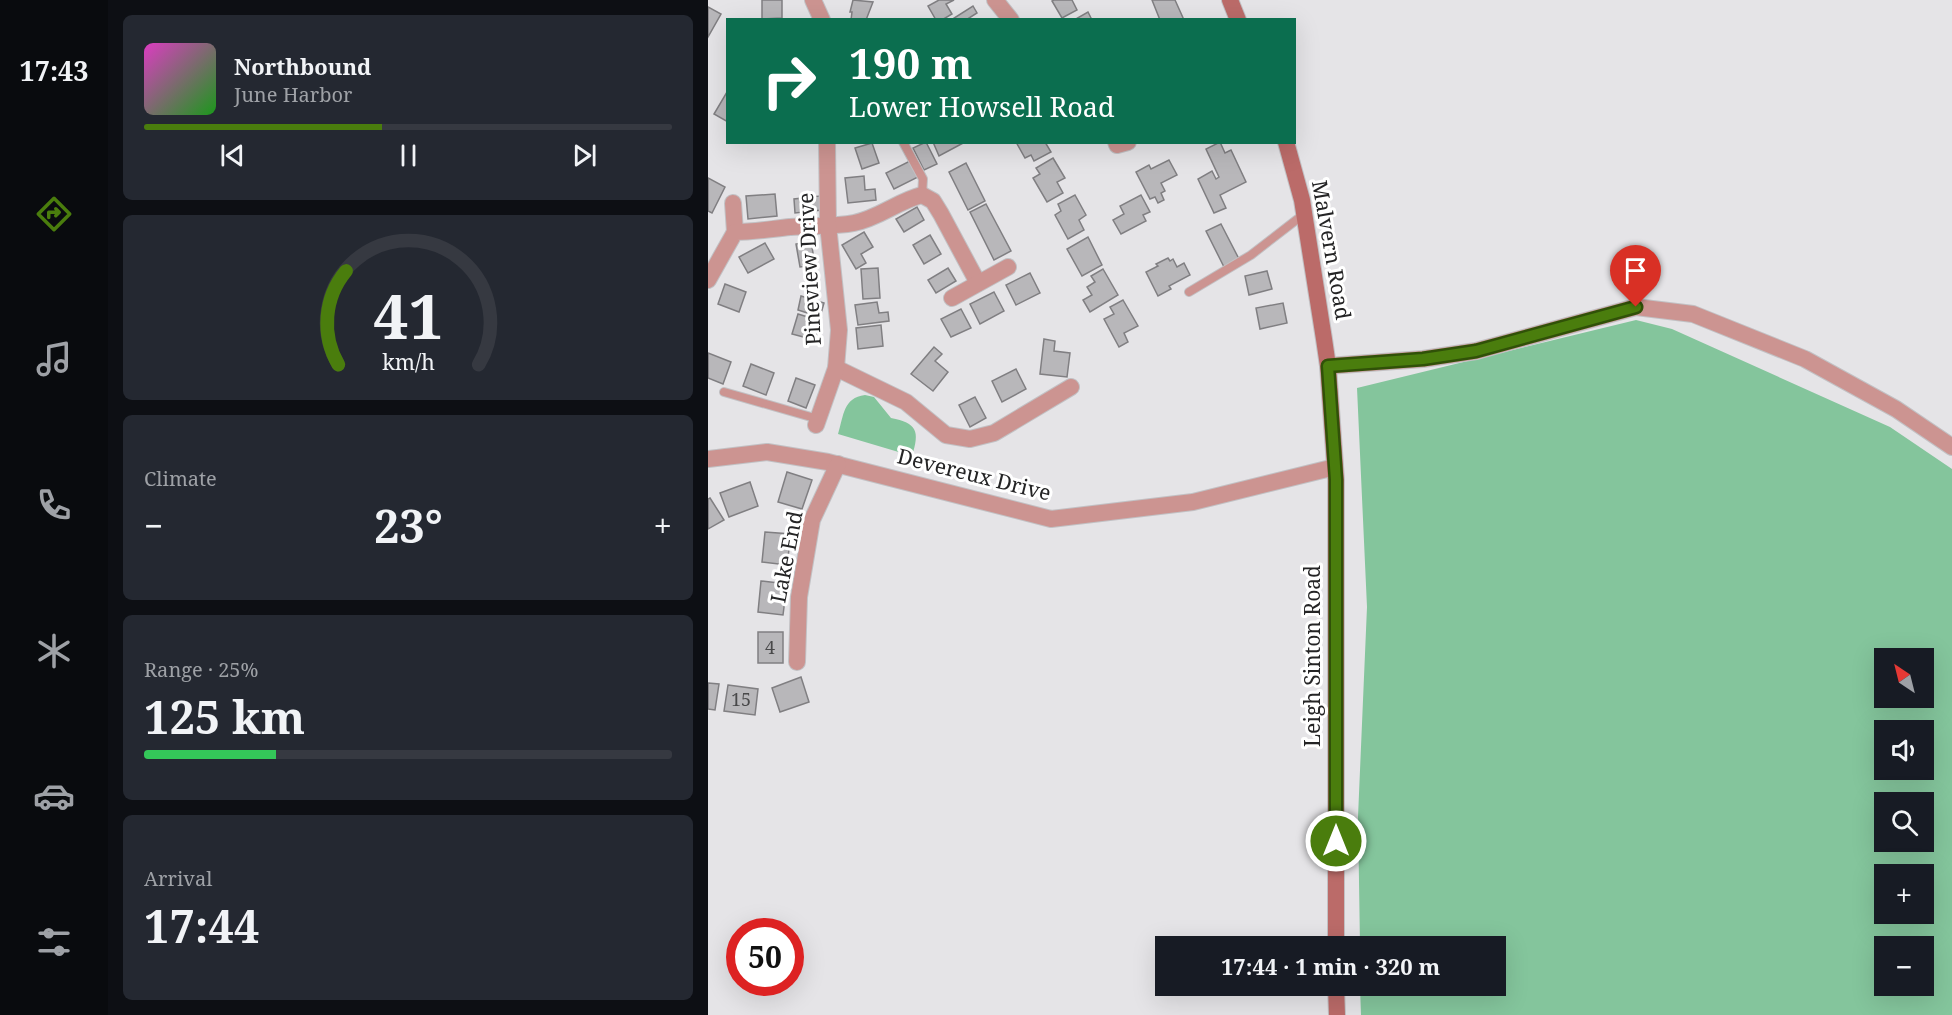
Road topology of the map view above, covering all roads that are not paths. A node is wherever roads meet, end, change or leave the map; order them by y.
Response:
1 (813, 0) edge
2 (995, 0) edge
3 (1230, 0) edge
4 (821, 18) edge
5 (1009, 18) edge
6 (1237, 18) edge
7 (827, 144) edge
8 (904, 144) edge
9 (1286, 144) edge
10 (922, 195) junction
11 (733, 204) dead end
12 (1304, 214) junction
13 (828, 225) junction
14 (735, 232) junction
15 (1008, 267) dead end
16 (708, 280) edge
17 (978, 283) junction
18 (1190, 292) dead end
19 (952, 298) dead end
20 (1328, 366) junction
21 (836, 368) junction
22 (1071, 387) dead end
23 (724, 392) dead end
24 (817, 422) joint
25 (1952, 447) edge
26 (708, 459) edge
27 (838, 465) junction
28 (1335, 467) junction
29 (797, 662) dead end
30 (1336, 936) edge
31 (1336, 996) edge
32 (1336, 1015) edge

1 - 4 street
2 - 5 street
3 - 6 main road
7 - 13 street, Pineview Drive
8 - 10 lane
9 - 12 main road, Malvern Road
10 - 13 street
10 - 17 street
11 - 14 street
12 - 18 lane
12 - 20 main road, Malvern Road
13 - 14 street
13 - 21 street, Pineview Drive
14 - 16 street
15 - 17 street
17 - 19 street
20 - 25 street
20 - 28 main road, Leigh Sinton Road
21 - 22 street
21 - 24 street, Pineview Drive
23 - 24 lane
26 - 27 street, Devereux Drive
27 - 28 street, Devereux Drive
27 - 29 street, Lake End
28 - 30 main road, Leigh Sinton Road
31 - 32 main road

